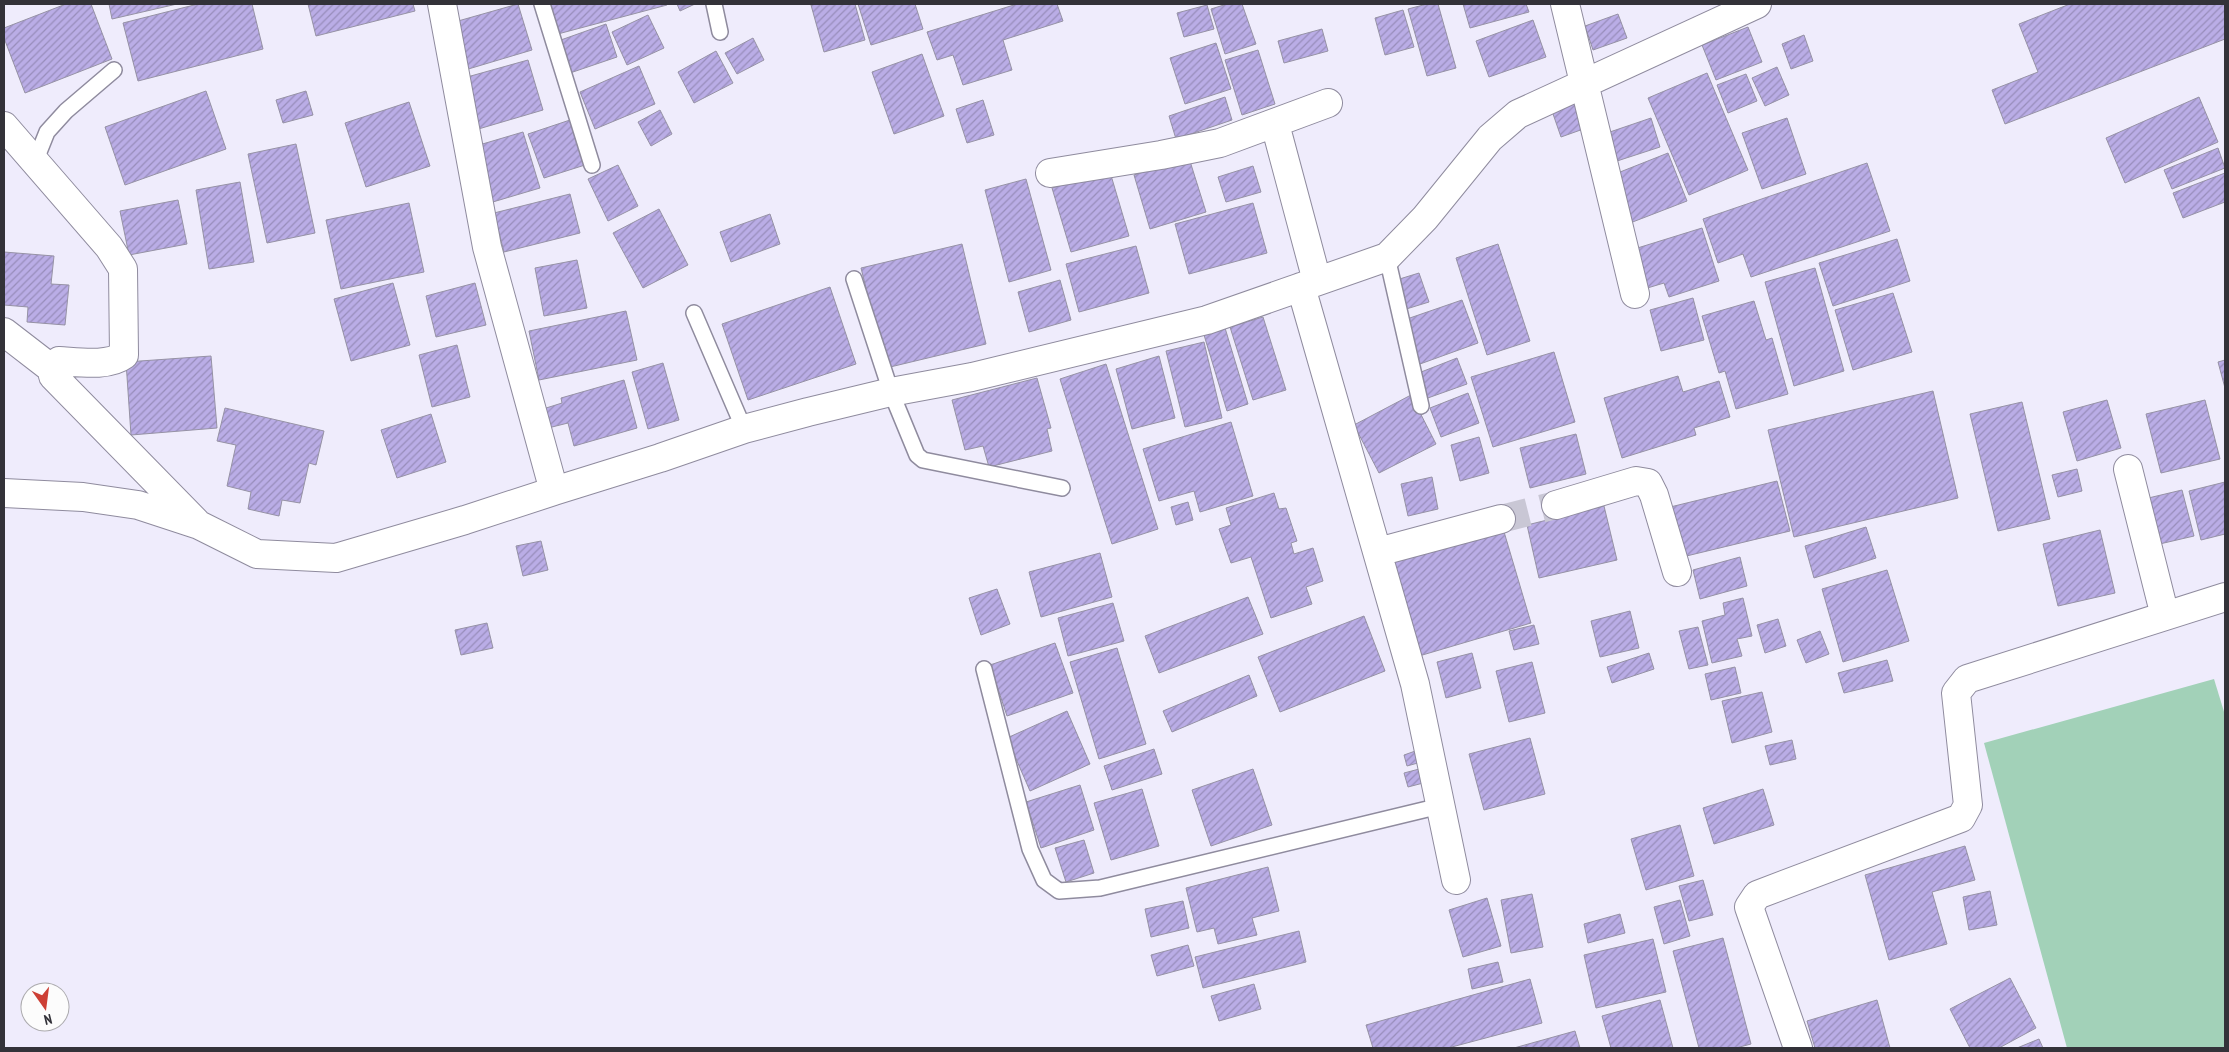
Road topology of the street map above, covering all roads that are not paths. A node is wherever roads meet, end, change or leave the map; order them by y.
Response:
1 (442, 4) edge
2 (542, 4) edge
3 (714, 4) edge
4 (1565, 4) edge
5 (1757, 4) edge
6 (720, 32) dead end
7 (114, 70) dead end
8 (1585, 84) junction
9 (1328, 103) dead end
10 (1274, 124) junction
11 (4, 126) edge
12 (35, 162) junction
13 (592, 165) dead end
14 (1050, 173) dead end
15 (1387, 257) junction
16 (854, 279) dead end
17 (1309, 284) junction
18 (1635, 294) dead end
19 (694, 313) dead end
20 (4, 332) edge
21 (52, 369) junction
22 (891, 392) junction
23 (1421, 406) dead end
24 (744, 429) junction
25 (2128, 470) dead end
26 (1062, 488) dead end
27 (554, 491) junction
28 (4, 493) edge
29 (1556, 505) tunnel mouth
30 (1501, 519) tunnel mouth
31 (199, 525) junction
32 (1378, 552) junction
33 (1677, 572) dead end
34 (2225, 597) edge
35 (2166, 616) junction
36 (984, 669) dead end
37 (1440, 806) junction
38 (1456, 880) dead end
39 (1798, 1048) edge

1 - 27 street
2 - 13 lane
3 - 6 lane
4 - 8 street
5 - 8 street
7 - 12 lane
8 - 15 street
8 - 18 street
9 - 10 street
10 - 14 street
10 - 17 street
11 - 12 street
12 - 21 street
15 - 17 street
15 - 23 lane
16 - 22 lane
17 - 22 street
17 - 32 street
19 - 24 lane
20 - 21 street
21 - 31 street
22 - 24 street
22 - 26 lane
24 - 27 street
25 - 35 street
27 - 31 street
28 - 31 street
29 - 33 street
30 - 32 street
32 - 37 street
34 - 35 street
35 - 39 street
36 - 37 lane
37 - 38 street

